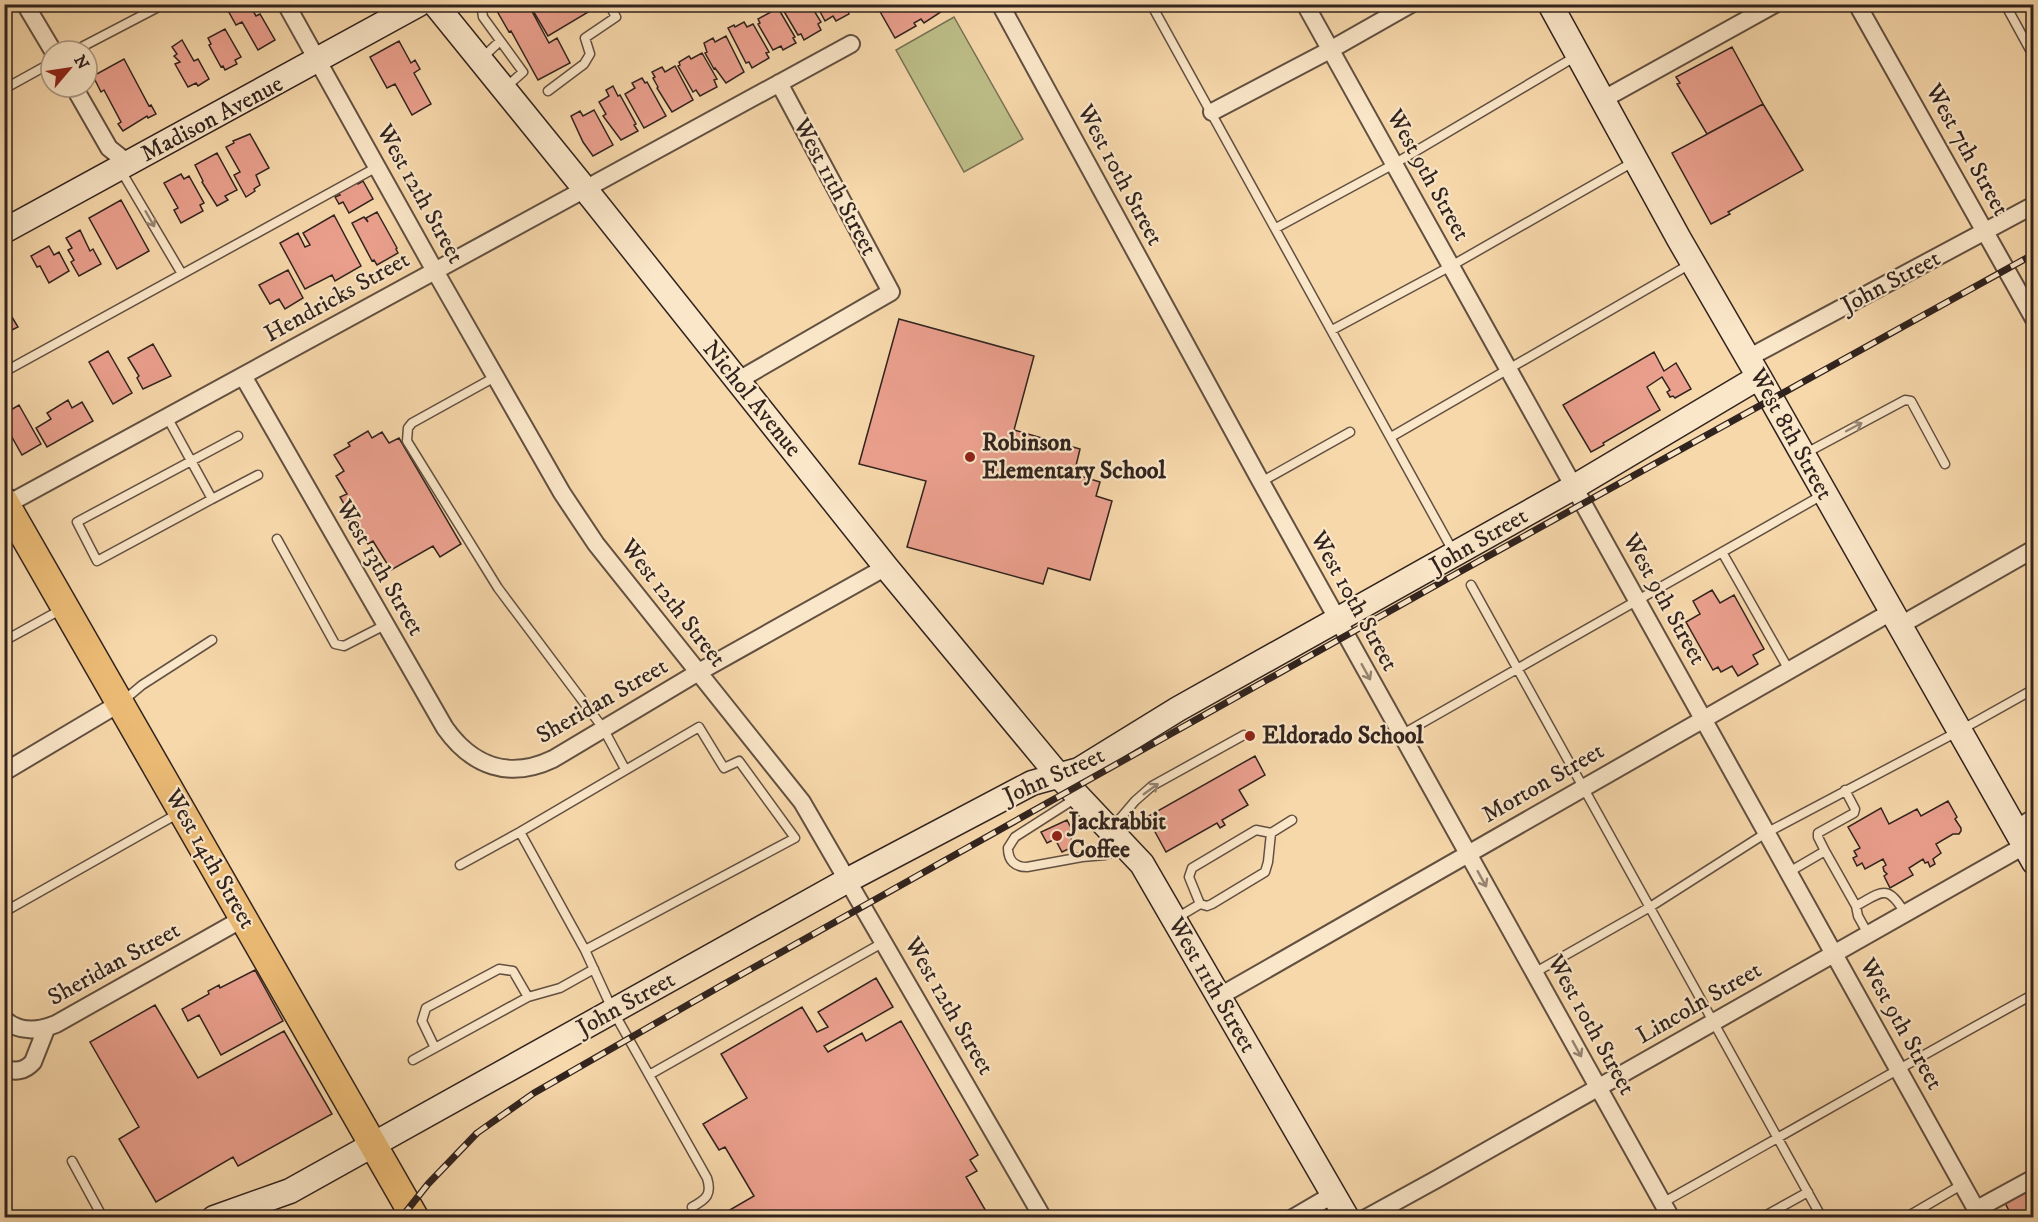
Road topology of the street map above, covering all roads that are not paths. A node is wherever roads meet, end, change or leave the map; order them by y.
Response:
1 (25, 4) edge
2 (286, 4) edge
3 (419, 4) edge
4 (435, 4) edge
5 (481, 4) edge
6 (609, 4) edge
7 (1000, 4) edge
8 (1151, 4) edge
9 (1305, 4) edge
10 (1411, 4) edge
11 (1550, 4) edge
12 (1775, 4) edge
13 (1857, 4) edge
14 (2005, 4) edge
15 (160, 5) edge
16 (46, 39) edge
17 (96, 39) edge
18 (500, 40) junction
19 (851, 44) dead end
20 (1330, 50) junction
21 (1578, 55) junction
22 (2034, 57) edge
23 (480, 60) junction
24 (318, 61) junction
25 (39, 70) edge
26 (779, 83) junction
27 (4, 89) edge
28 (504, 89) junction
29 (548, 91) dead end
30 (81, 99) edge
31 (1602, 100) junction
32 (1212, 112) junction
33 (1635, 160) junction
34 (1394, 164) junction
35 (125, 166) junction
36 (377, 167) junction
37 (585, 189) junction
38 (2034, 205) edge
39 (1276, 228) junction
40 (4, 231) edge
41 (1985, 232) junction
42 (1692, 263) junction
43 (1451, 266) junction
44 (435, 271) junction
45 (182, 274) junction
46 (2034, 319) edge
47 (1332, 330) junction
48 (1754, 368) junction
49 (1509, 370) junction
50 (4, 372) edge
51 (243, 376) junction
52 (495, 376) junction
53 (737, 381) junction
54 (167, 417) junction
55 (1350, 432) dead end
56 (238, 436) dead end
57 (1391, 437) junction
58 (1803, 455) junction
59 (191, 461) junction
60 (1945, 464) dead end
61 (258, 475) dead end
62 (1261, 482) junction
63 (1574, 487) junction
64 (1824, 494) junction
65 (212, 499) junction
66 (5, 504) edge
67 (277, 539) dead end
68 (2034, 549) edge
69 (1722, 552) junction
70 (1455, 554) junction
71 (886, 567) junction
72 (1471, 585) dead end
73 (1637, 600) junction
74 (65, 607) junction
75 (1895, 619) junction
76 (1338, 621) junction
77 (385, 625) junction
78 (4, 640) edge
79 (212, 640) dead end
80 (1518, 669) junction
81 (1789, 670) junction
82 (697, 672) junction
83 (2034, 689) edge
84 (120, 703) junction
85 (1703, 718) junction
86 (603, 728) junction
87 (1959, 731) junction
88 (1244, 735) dead end
89 (1401, 735) junction
90 (493, 766) joint
91 (625, 769) junction
92 (4, 772) edge
93 (1070, 787) junction
94 (1583, 787) junction
95 (1845, 790) junction
96 (182, 811) junction
97 (1292, 820) dead end
98 (1110, 830) junction
99 (520, 832) junction
100 (1271, 832) junction
101 (1766, 833) junction
102 (2027, 839) edge
103 (1126, 848) junction
104 (1825, 851) junction
105 (1468, 854) junction
106 (460, 865) dead end
107 (1789, 872) junction
108 (848, 880) junction
109 (1200, 904) junction
110 (1856, 906) junction
111 (1650, 907) junction
112 (4, 912) edge
113 (1905, 913) junction
114 (244, 918) junction
115 (1174, 919) junction
116 (1868, 934) junction
117 (884, 942) junction
118 (585, 950) junction
119 (1835, 953) junction
120 (594, 969) junction
121 (1534, 973) junction
122 (2034, 994) edge
123 (1220, 996) junction
124 (528, 997) junction
125 (613, 1011) junction
126 (4, 1019) edge
127 (1713, 1022) junction
128 (46, 1029) junction
129 (435, 1048) junction
130 (413, 1060) dead end
131 (4, 1068) edge
132 (1898, 1068) junction
133 (649, 1075) junction
134 (1598, 1088) junction
135 (1778, 1139) junction
136 (373, 1143) junction
137 (72, 1161) dead end
138 (2034, 1178) edge
139 (1963, 1184) junction
140 (1808, 1192) junction
141 (1334, 1194) junction
142 (692, 1207) dead end
143 (1666, 1210) edge
144 (1979, 1213) edge
145 (103, 1218) edge
146 (214, 1218) edge
147 (416, 1218) edge
148 (1043, 1218) edge
149 (1293, 1218) edge
150 (1347, 1218) edge
151 (1366, 1218) edge
152 (1761, 1218) edge
153 (1822, 1218) edge
154 (1905, 1218) edge
155 (1961, 1218) edge

1 - 16 street
2 - 24 street, West 12th Street
3 - 24 street, Madison Avenue
4 - 23 street, Nichol Avenue
5 - 18 lane
6 - 29 lane
7 - 62 street, West 10th Street
8 - 32 lane
9 - 20 street, West 9th Street
10 - 20 street
11 - 21 street, West 8th Street
12 - 31 street
13 - 41 street, West 7th Street
14 - 22 lane
15 - 17 lane
18 - 23 lane
18 - 28 lane
19 - 26 street, Hendricks Street
20 - 32 street
20 - 34 street, West 9th Street
21 - 31 street, West 8th Street
21 - 34 lane
23 - 28 street, Nichol Avenue
24 - 35 street, Madison Avenue
24 - 36 street, West 12th Street
25 - 27 lane
26 - 37 street, Hendricks Street
26 - 53 street, West 11th Street
28 - 37 street, Nichol Avenue
30 - 35 street
31 - 33 street, West 8th Street
32 - 39 lane
33 - 42 street, West 8th Street
33 - 43 lane
34 - 39 lane
34 - 43 street, West 9th Street
35 - 40 street, Madison Avenue
35 -> 45 lane
36 - 44 street, West 12th Street
36 - 45 lane
37 - 44 street, Hendricks Street
37 - 53 street, Nichol Avenue
38 - 41 street, John Street
39 - 47 lane
41 - 46 street, West 7th Street
41 - 48 street, John Street
42 - 48 street, West 8th Street
42 - 49 lane
43 - 47 lane
43 - 49 street, West 9th Street
44 - 51 street, Hendricks Street
44 - 52 street, West 12th Street
45 - 50 lane
47 - 57 lane
48 - 58 street, West 8th Street
48 - 63 street, John Street
49 - 57 lane
49 - 63 street, West 9th Street
51 - 54 street, Hendricks Street
51 - 77 street, West 13th Street
52 - 82 street, West 12th Street
52 - 86 lane
53 - 71 street, Nichol Avenue
54 - 59 lane
54 - 66 street, Hendricks Street
55 - 62 lane
56 - 59 lane
57 - 70 lane
58 -> 60 lane
58 - 64 street, West 8th Street
59 - 65 lane
59 - 65 lane
61 - 65 lane
62 - 76 street, West 10th Street
63 - 70 street, John Street
63 - 73 street, West 9th Street
64 - 69 lane
64 - 75 street, West 8th Street
66 - 74 main road, West 14th Street
67 - 77 lane
68 - 75 street, Morton Street
69 - 73 lane
69 - 81 lane
70 - 76 street, John Street
71 - 82 street, Sheridan Street
71 - 93 street, Nichol Avenue
72 - 80 lane
73 - 80 lane
73 - 85 street, West 9th Street
74 - 78 lane
74 - 84 main road, West 14th Street
75 - 81 street, Morton Street
75 - 87 street, West 8th Street
76 -> 89 street, West 10th Street
76 - 93 street, John Street
77 - 90 street, West 13th Street
79 - 84 lane
80 - 89 lane
80 - 94 lane
81 - 85 street, Morton Street
82 - 86 street, Sheridan Street
82 - 108 street, West 12th Street
83 - 87 lane
84 - 92 street
84 - 96 main road, West 14th Street
85 - 94 street, Morton Street
85 - 101 street, West 9th Street
86 - 90 street, Sheridan Street
86 - 91 lane
87 - 95 lane
87 - 102 street, West 8th Street
98 -> 88 lane
89 - 105 street, West 10th Street
91 - 99 lane
91 - 118 lane
93 - 98 street, West 11th Street
93 - 103 lane
93 - 108 street, John Street
94 - 105 street, Morton Street
94 - 111 lane
95 - 101 lane
95 - 104 lane
96 - 112 lane
96 - 114 main road, West 14th Street
97 - 100 lane
98 - 103 street, West 11th Street
99 - 106 lane
99 - 118 lane
100 - 109 lane
100 - 109 lane
101 - 107 street, West 9th Street
101 - 111 lane
102 - 113 street, Lincoln Street
103 - 115 street, West 11th Street
104 - 107 lane
104 - 110 lane
105 -> 121 street, West 10th Street
105 - 123 street, Morton Street
107 - 119 street, West 9th Street
108 - 117 street, West 12th Street
108 - 125 street, John Street
109 - 115 lane
110 - 113 lane
110 - 116 lane
111 - 121 lane
111 - 127 lane
113 - 116 street, Lincoln Street
114 - 128 street, Sheridan Street
114 - 136 main road, West 14th Street
115 - 123 street, West 11th Street
116 - 119 street, Lincoln Street
117 - 133 lane
117 - 148 street, West 12th Street
118 - 120 lane
119 - 127 street, Lincoln Street
119 - 132 street, West 9th Street
120 - 124 lane
120 - 125 lane
121 -> 134 street, West 10th Street
122 - 132 lane
123 - 141 street, West 11th Street
124 - 129 lane
124 - 129 lane
125 - 133 lane
125 - 136 street, John Street
126 - 128 street, Sheridan Street
127 - 134 street, Lincoln Street
127 - 135 lane
128 - 131 street
129 - 130 lane
132 - 135 lane
132 - 139 street, West 9th Street
133 - 142 lane
134 - 143 street, West 10th Street
134 - 151 street, Lincoln Street
135 - 140 lane
135 - 143 lane
136 - 146 street, John Street
136 - 147 main road, West 14th Street
137 - 145 lane
138 - 144 street
139 - 144 street, West 9th Street
139 - 154 lane
140 - 152 lane
140 - 153 lane
141 - 149 street
141 - 150 street, West 11th Street
144 - 155 lane

